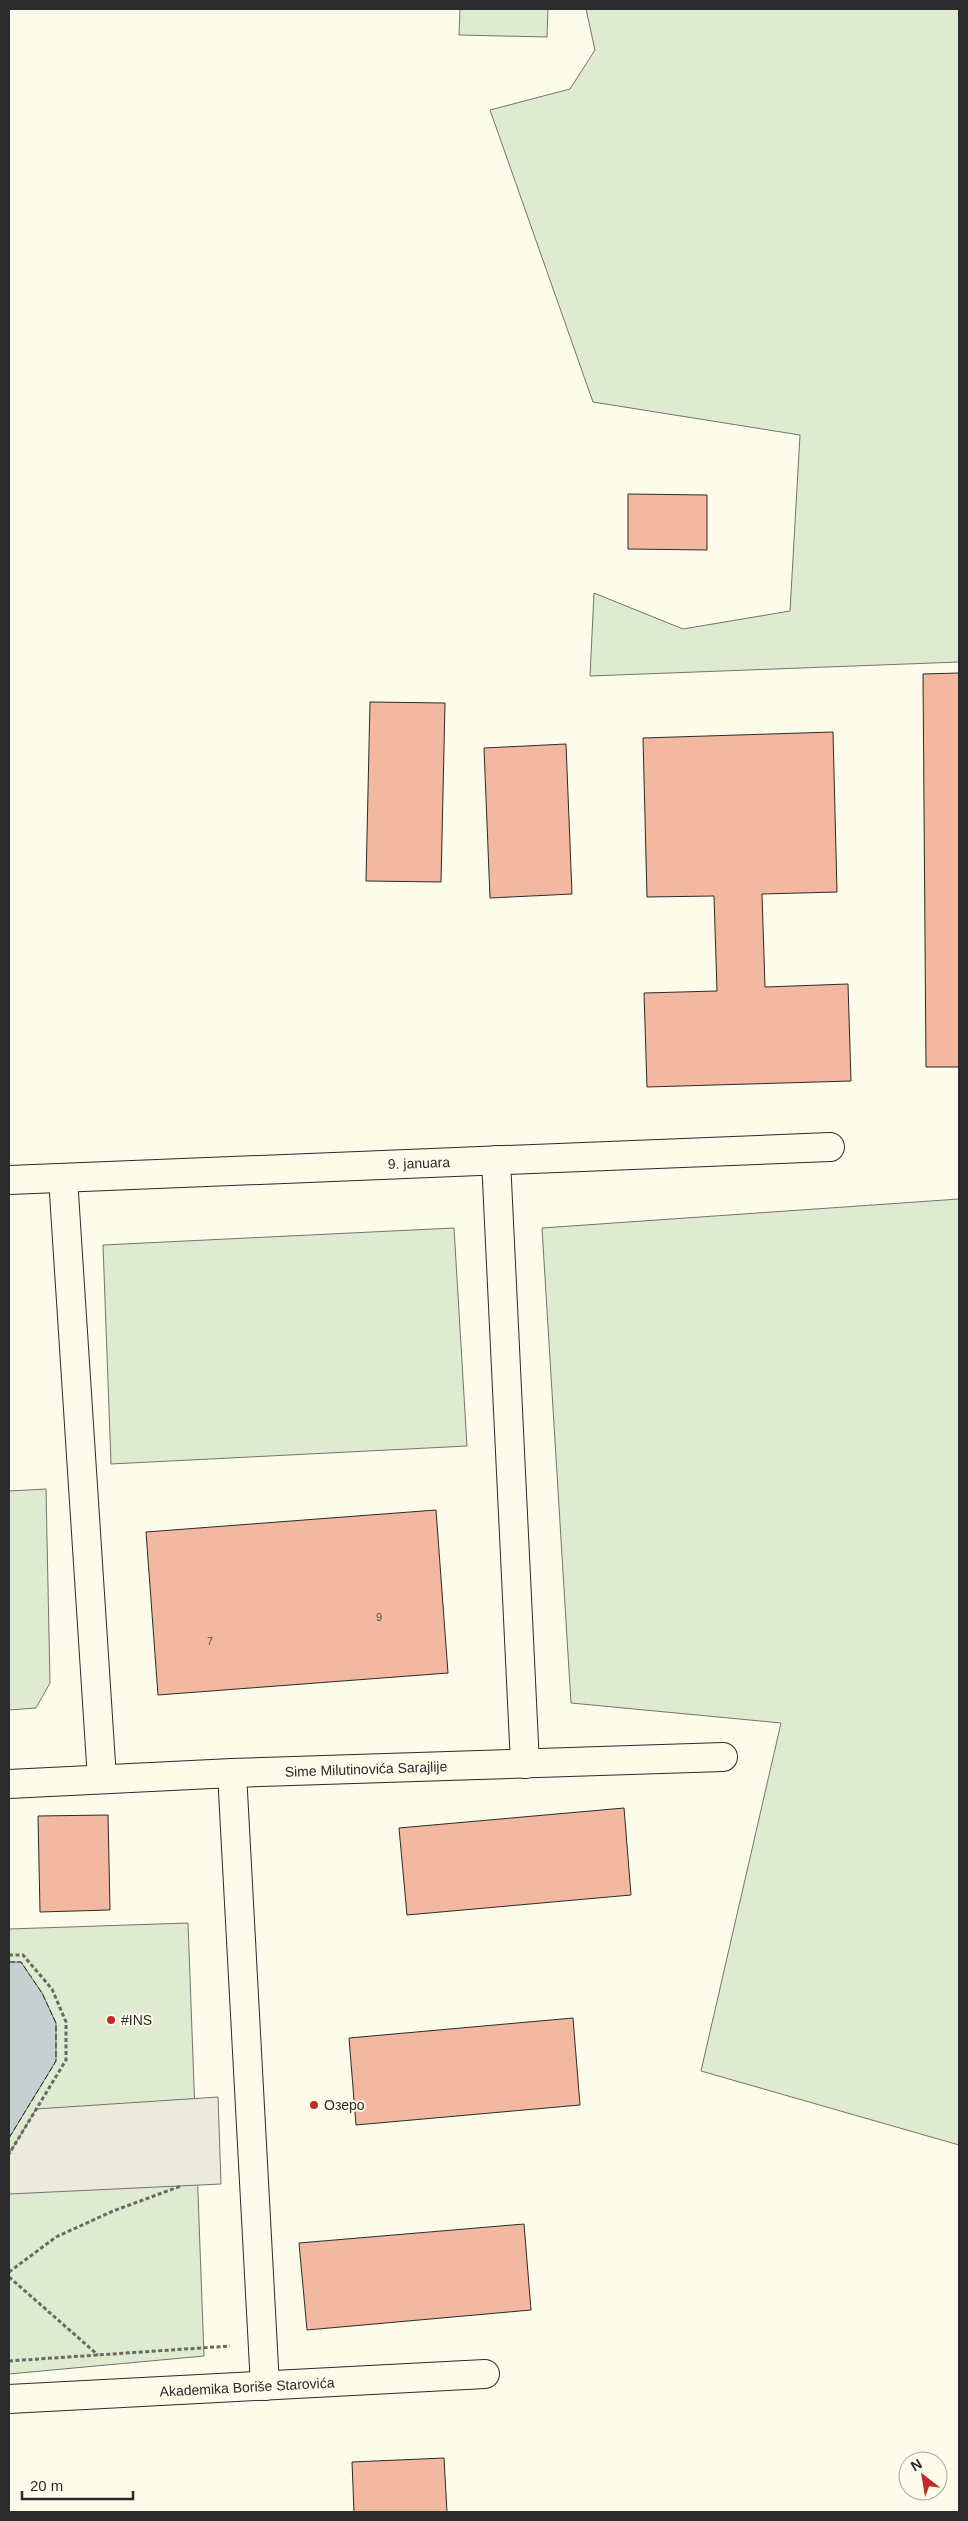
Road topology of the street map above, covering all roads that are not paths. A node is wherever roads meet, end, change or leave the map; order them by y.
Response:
1 (830, 1147) dead end
2 (496, 1160) junction
3 (63, 1178) junction
4 (9, 1180) edge
5 (723, 1757) dead end
6 (525, 1764) junction
7 (232, 1773) junction
8 (102, 1780) junction
9 (9, 1784) edge
10 (485, 2374) dead end
11 (265, 2386) junction
12 (9, 2399) edge

1 - 2 street, 9. januara
2 - 3 street, 9. januara
2 - 6 street
3 - 4 street, 9. januara
3 - 8 street
5 - 6 street, Sime Milutinovića Sarajlije
6 - 7 street, Sime Milutinovića Sarajlije
7 - 8 street, Sime Milutinovića Sarajlije
7 - 11 street
8 - 9 street, Sime Milutinovića Sarajlije
10 - 11 street, Akademika Boriše Starovića
11 - 12 street, Akademika Boriše Starovića

